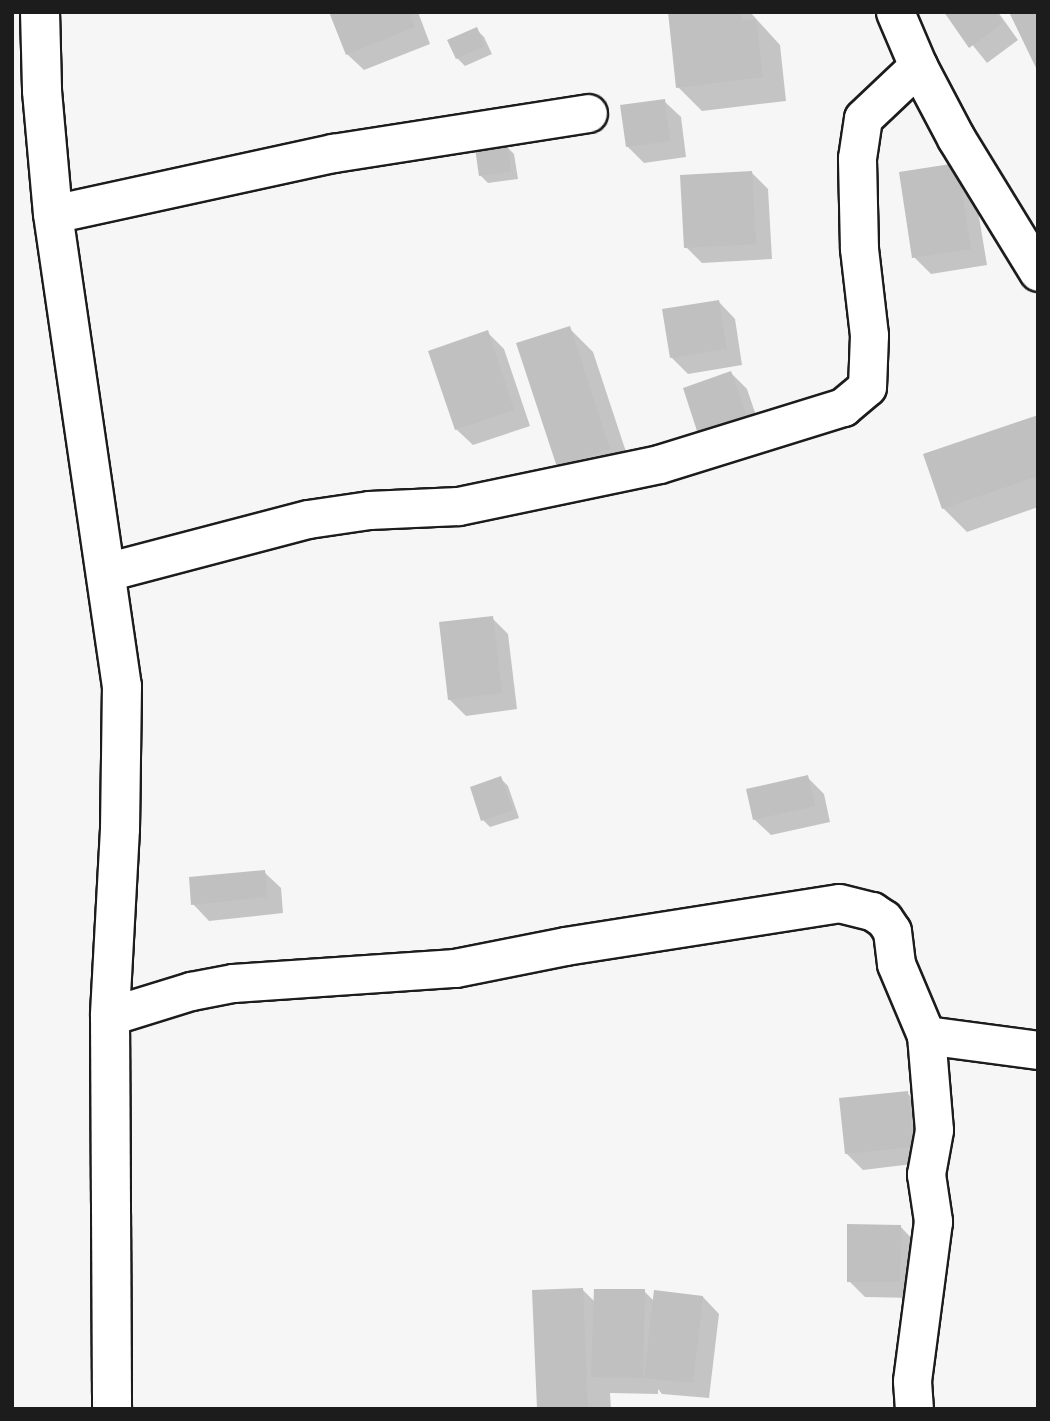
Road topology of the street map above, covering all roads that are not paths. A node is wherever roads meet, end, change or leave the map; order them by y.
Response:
1 (40, 12) edge
2 (895, 12) edge
3 (918, 66) junction
4 (588, 113) dead end
5 (53, 214) junction
6 (1038, 272) edge
7 (106, 572) junction
8 (110, 1016) junction
9 (926, 1035) junction
10 (1038, 1050) edge
11 (112, 1409) edge
12 (914, 1409) edge

1 - 5 street
2 - 3 street
3 - 6 street
3 - 7 street
4 - 5 street
5 - 7 street
7 - 8 street
8 - 9 street
8 - 11 street
9 - 10 street
9 - 12 street

